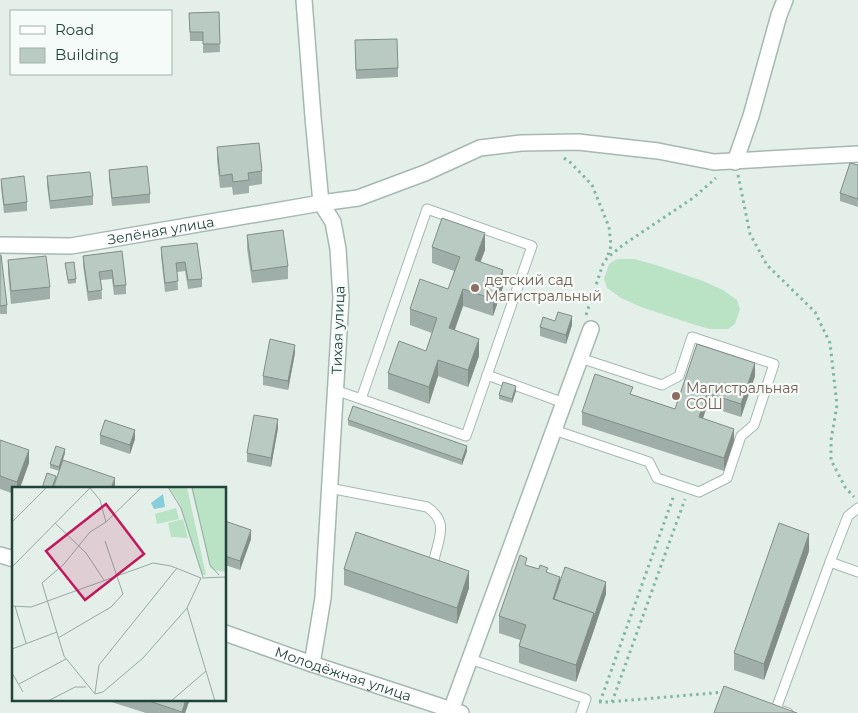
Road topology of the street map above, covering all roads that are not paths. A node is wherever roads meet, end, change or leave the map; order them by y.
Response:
1 (304, 0) edge
2 (785, 0) edge
3 (858, 154) edge
4 (735, 162) junction
5 (321, 203) junction
6 (0, 245) edge
7 (591, 329) dead end
8 (582, 352) junction
9 (487, 375) junction
10 (335, 390) junction
11 (361, 399) junction
12 (564, 402) junction
13 (554, 430) junction
14 (329, 488) junction
15 (858, 508) edge
16 (0, 555) edge
17 (12, 559) edge
18 (434, 560) edge
19 (830, 562) junction
20 (858, 572) edge
21 (226, 633) edge
22 (470, 659) junction
23 (312, 664) junction
24 (454, 712) edge
25 (581, 713) edge
26 (788, 713) edge

1 - 5 street, Тихая улица
2 - 4 street
3 - 4 street, Зелёная улица
4 - 5 street, Зелёная улица
5 - 6 street, Зелёная улица
5 - 10 street, Тихая улица
7 - 8 street
8 - 12 street
8 - 13 lane
9 - 11 lane
9 - 11 lane
9 - 12 lane
10 - 11 lane
10 - 14 street, Тихая улица
12 - 13 street
13 - 22 street
14 - 18 lane
14 - 23 street, Тихая улица
15 - 19 lane
16 - 17 street
19 - 20 lane
19 - 26 lane
21 - 23 street, Молодёжная улица
22 - 24 street
22 - 25 lane
23 - 24 street, Молодёжная улица

